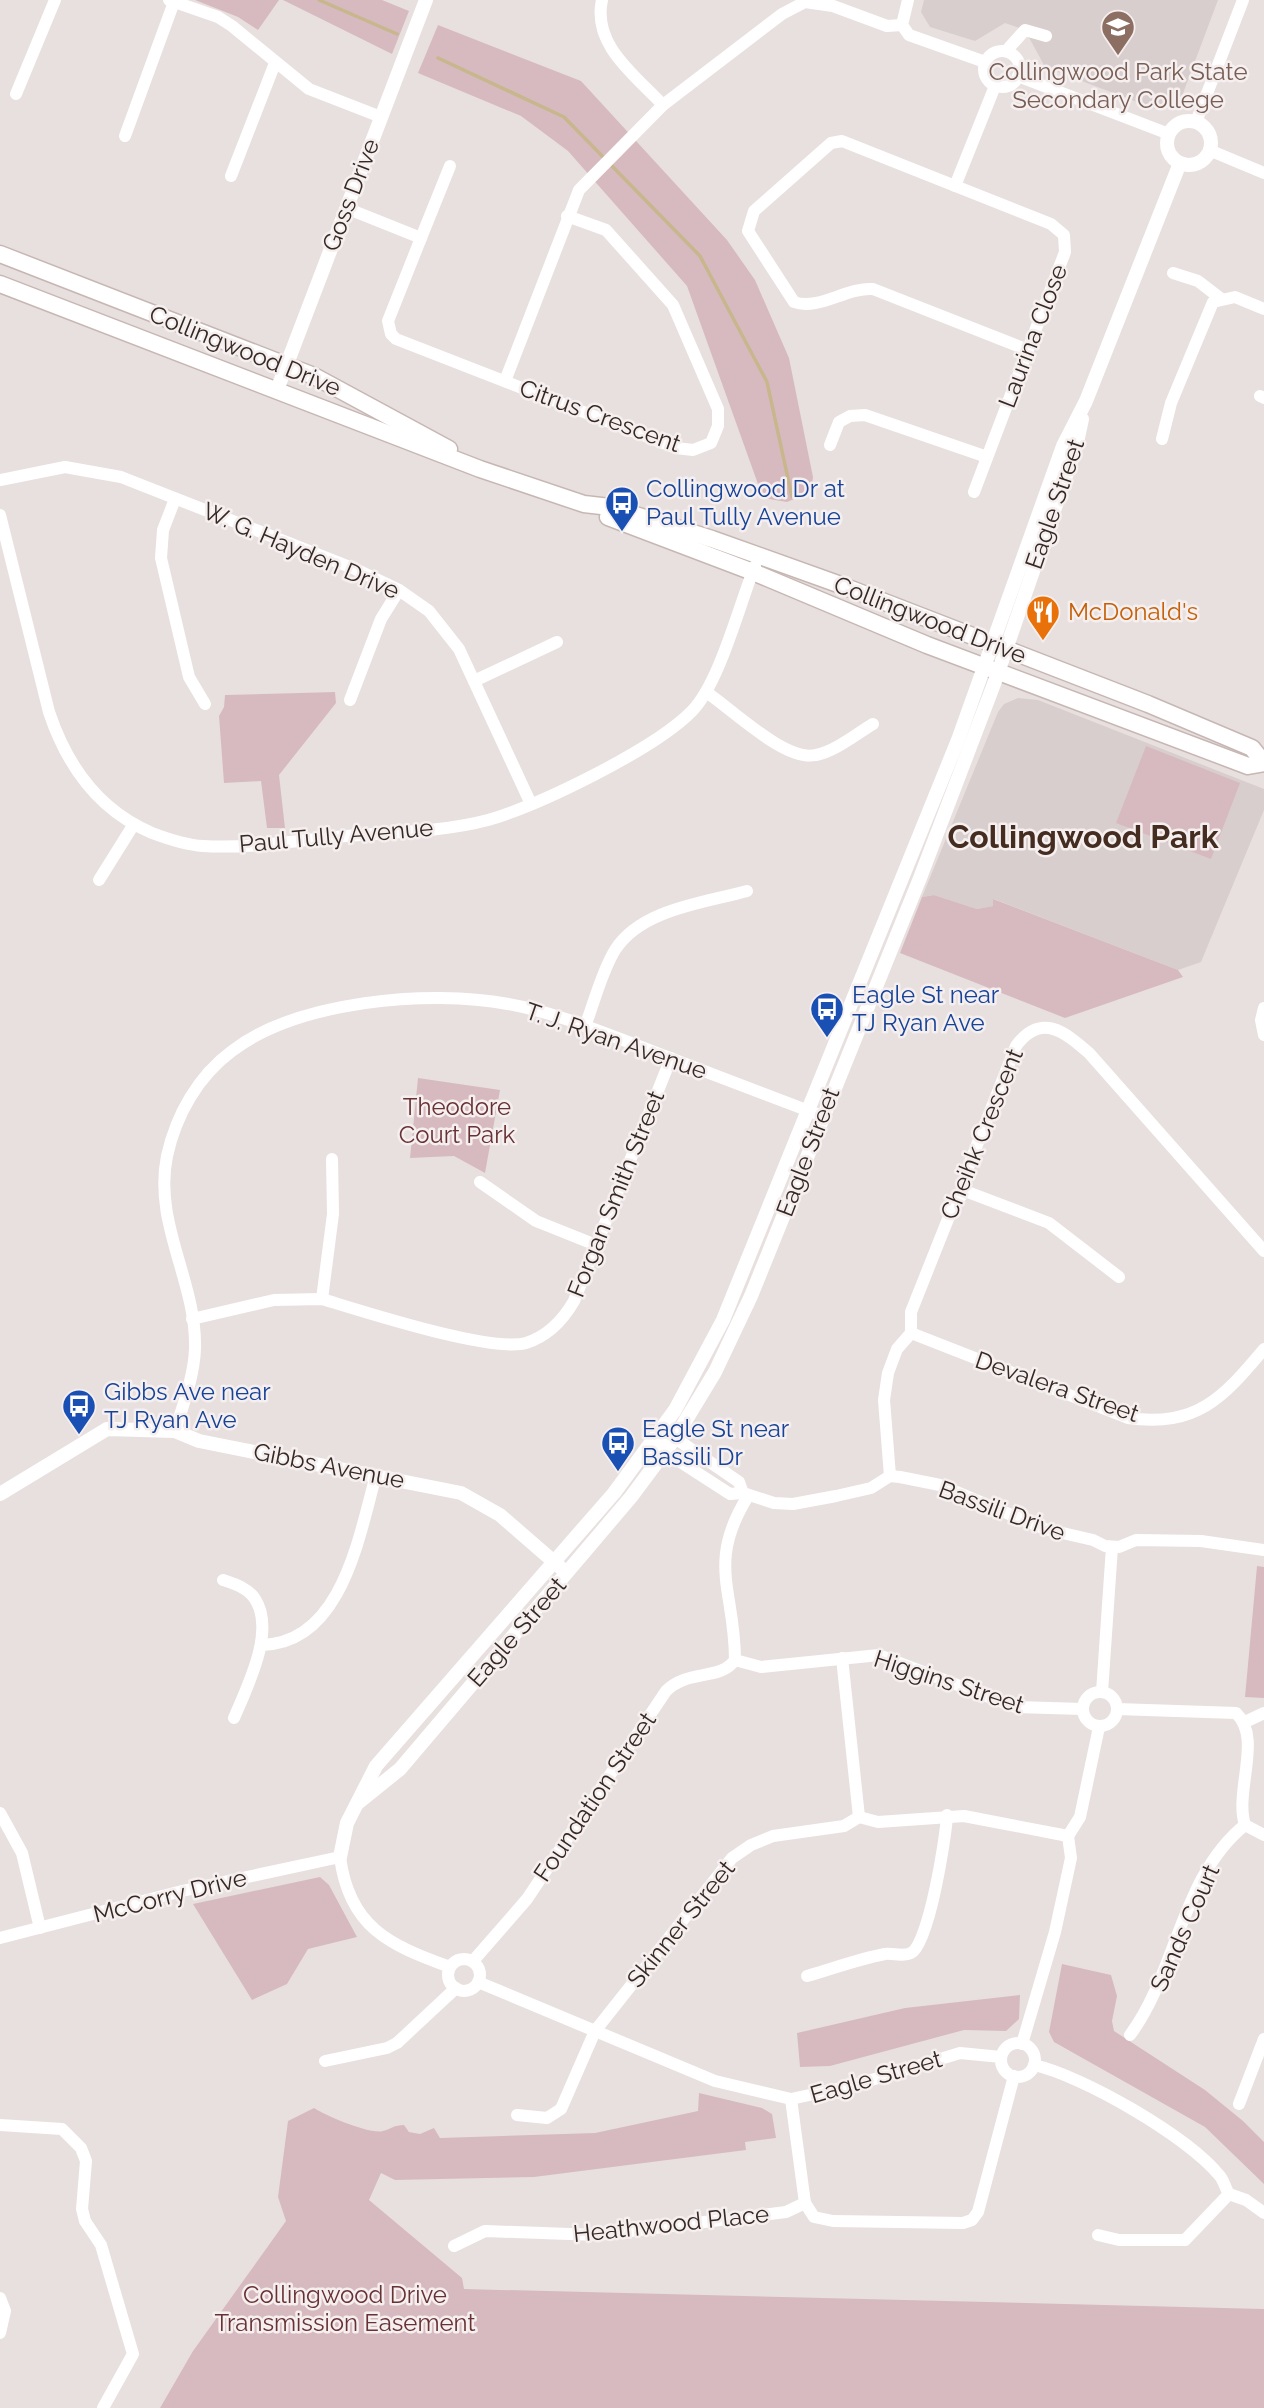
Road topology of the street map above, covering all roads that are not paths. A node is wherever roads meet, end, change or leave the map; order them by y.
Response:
1 (55, 0) edge
2 (426, 0) edge
3 (602, 0) edge
4 (908, 0) edge
5 (1243, 0) edge
6 (172, 1) edge
7 (902, 25) junction
8 (1046, 36) dead end
9 (1006, 51) junction
10 (985, 62) junction
11 (275, 63) junction
12 (1018, 76) junction
13 (995, 86) junction
14 (16, 94) dead end
15 (663, 105) junction
16 (381, 117) junction
17 (1196, 122) junction
18 (1169, 134) junction
19 (125, 136) dead end
20 (1209, 150) junction
21 (1180, 163) junction
22 (450, 166) dead end
23 (1264, 173) edge
24 (231, 176) dead end
25 (955, 186) junction
26 (346, 208) junction
27 (567, 216) junction
28 (421, 238) junction
29 (0, 254) edge
30 (1173, 273) dead end
31 (0, 284) edge
32 (1220, 298) junction
33 (1264, 309) edge
34 (1028, 350) junction
35 (286, 365) junction
36 (505, 381) junction
37 (277, 390) junction
38 (1162, 439) dead end
39 (830, 445) dead end
40 (987, 457) junction
41 (480, 469) junction
42 (0, 480) edge
43 (974, 492) dead end
44 (175, 499) junction
45 (0, 515) edge
46 (755, 564) junction
47 (400, 590) junction
48 (557, 642) dead end
49 (999, 645) junction
50 (992, 668) junction
51 (474, 681) junction
52 (706, 692) junction
53 (349, 700) dead end
54 (205, 704) dead end
55 (873, 724) dead end
56 (1264, 763) edge
57 (531, 804) junction
58 (134, 824) junction
59 (99, 880) dead end
60 (747, 891) dead end
61 (1264, 1008) edge
62 (585, 1026) junction
63 (1264, 1035) edge
64 (671, 1059) junction
65 (815, 1113) junction
66 (332, 1159) dead end
67 (480, 1182) dead end
68 (965, 1191) junction
69 (596, 1245) junction
70 (1264, 1251) edge
71 (1119, 1277) dead end
72 (322, 1299) junction
73 (192, 1319) junction
74 (911, 1333) junction
75 (1264, 1349) edge
76 (175, 1431) junction
77 (656, 1437) junction
78 (675, 1438) junction
79 (665, 1452) junction
80 (376, 1475) junction
81 (890, 1476) junction
82 (0, 1494) edge
83 (745, 1495) junction
84 (1112, 1547) junction
85 (1264, 1550) edge
86 (554, 1563) junction
87 (567, 1574) junction
88 (223, 1580) dead end
89 (261, 1645) junction
90 (842, 1658) junction
91 (734, 1660) junction
92 (1102, 1692) junction
93 (1083, 1709) junction
94 (1117, 1709) junction
95 (1264, 1713) edge
96 (234, 1718) dead end
97 (1245, 1721) junction
98 (1099, 1727) junction
99 (357, 1803) junction
100 (0, 1813) edge
101 (947, 1815) junction
102 (859, 1817) junction
103 (1245, 1825) junction
104 (1264, 1835) edge
105 (1068, 1836) junction
106 (340, 1857) junction
107 (40, 1928) junction
108 (0, 1938) edge
109 (473, 1961) junction
110 (450, 1967) junction
111 (807, 1976) dead end
112 (478, 1982) junction
113 (456, 1988) junction
114 (595, 2031) junction
115 (1130, 2035) dead end
116 (1264, 2039) edge
117 (1022, 2044) junction
118 (1002, 2057) junction
119 (325, 2061) dead end
120 (1034, 2065) junction
121 (1014, 2076) junction
122 (791, 2099) junction
123 (1238, 2104) dead end
124 (517, 2115) dead end
125 (0, 2125) edge
126 (1229, 2194) junction
127 (805, 2203) junction
128 (1264, 2213) edge
129 (1098, 2235) dead end
130 (454, 2246) dead end
131 (0, 2298) edge
132 (0, 2333) edge
133 (103, 2408) edge

1 - 14 street
2 - 16 street, Goss Drive
3 - 15 street
4 - 7 street
5 - 17 street
6 - 11 street
6 - 19 street
7 - 10 street
7 - 15 street
8 - 9 street
9 - 10 street
9 - 12 street
10 - 13 street
11 - 16 street
11 - 24 street
12 - 13 street
12 - 18 street
13 - 25 street
15 - 27 street
16 - 26 street, Goss Drive
17 - 18 street
17 - 20 street
18 - 21 street
20 - 21 street
20 - 23 street
21 - 49 street, Eagle Street
22 - 28 street
25 - 34 street, Laurina Close
25 - 34 street
26 - 28 street
26 - 35 street, Goss Drive
27 - 36 street
27 - 36 street, Citrus Crescent
28 - 36 street, Citrus Crescent
29 - 35 main road, Collingwood Drive
30 - 32 street
31 - 37 main road, Collingwood Drive
32 - 33 street
32 - 38 street
34 - 40 street, Laurina Close
35 - 37 street, Goss Drive
35 - 41 main road, Collingwood Drive
37 - 41 main road, Collingwood Drive
39 - 40 street
40 - 43 street, Laurina Close
41 - 46 main road, Collingwood Drive
42 - 44 street, W. G. Hayden Drive
44 - 47 street, W. G. Hayden Drive
44 - 54 street
45 - 58 street, Paul Tully Avenue
46 - 49 main road, Collingwood Drive
46 - 50 main road, Collingwood Drive
46 - 52 street, Paul Tully Avenue
47 - 51 street, W. G. Hayden Drive
47 - 53 street
48 - 51 street
49 - 50 street, Eagle Street
49 - 56 main road, Collingwood Drive
50 - 56 main road, Collingwood Drive
50 - 65 street, Eagle Street
51 - 57 street, W. G. Hayden Drive
52 - 55 street
52 - 57 street, Paul Tully Avenue
57 - 58 street, Paul Tully Avenue
58 - 59 street
60 - 62 street
61 - 63 street
62 - 64 street, T. J. Ryan Avenue
62 - 73 street, T. J. Ryan Avenue
64 - 65 street, T. J. Ryan Avenue
64 - 69 street, Forgan Smith Street
65 - 77 street, Eagle Street
65 - 78 street, Eagle Street
66 - 72 street
67 - 69 street
68 - 70 street, Cheihk Crescent
68 - 71 street
68 - 74 street, Cheihk Crescent
69 - 72 street, Forgan Smith Street
72 - 73 street, Forgan Smith Street
73 - 76 street, T. J. Ryan Avenue
74 - 75 street, Devalera Street
74 - 81 street, Cheihk Crescent
76 - 80 street, Gibbs Avenue
76 - 82 street, Gibbs Avenue
77 - 78 street
77 - 79 street
77 - 86 street, Eagle Street
78 - 79 street, Eagle Street
78 - 83 street
79 - 83 street
79 - 87 street, Eagle Street
80 - 86 street, Gibbs Avenue
80 - 89 street
81 - 83 street
81 - 84 street, Bassili Drive
83 - 91 street
84 - 85 street, Bassili Drive
84 - 92 street
86 - 87 street, Gibbs Avenue
86 - 99 street, Eagle Street
87 - 99 street, Eagle Street
88 - 89 street
89 - 96 street
90 - 91 street, Higgins Street
90 - 93 street, Higgins Street
90 - 102 street
91 - 109 street, Foundation Street
92 - 93 street
92 - 94 street
93 - 98 street
94 - 97 street
94 - 98 street
95 - 97 street
97 - 103 street
98 - 105 street
99 - 106 street, Eagle Street
100 - 107 street
101 - 102 street, Skinner Street
101 - 105 street, Skinner Street
101 - 111 street
102 - 114 street, Skinner Street
103 - 104 street
103 - 115 street, Sands Court
105 - 117 street
106 - 107 street, McCorry Drive
106 - 110 street, Eagle Street
107 - 108 street, McCorry Drive
109 - 110 street
109 - 112 street
110 - 113 street
112 - 113 street
112 - 114 street, Eagle Street
113 - 119 street
114 - 122 street, Eagle Street
114 - 124 street, Skinner Street
116 - 123 street
117 - 118 street
117 - 120 street
118 - 121 street
118 - 122 street, Eagle Street
120 - 121 street
120 - 126 street
121 - 127 street
122 - 127 street
125 - 133 street
126 - 128 street
126 - 129 street
127 - 130 street, Heathwood Place
131 - 132 street

